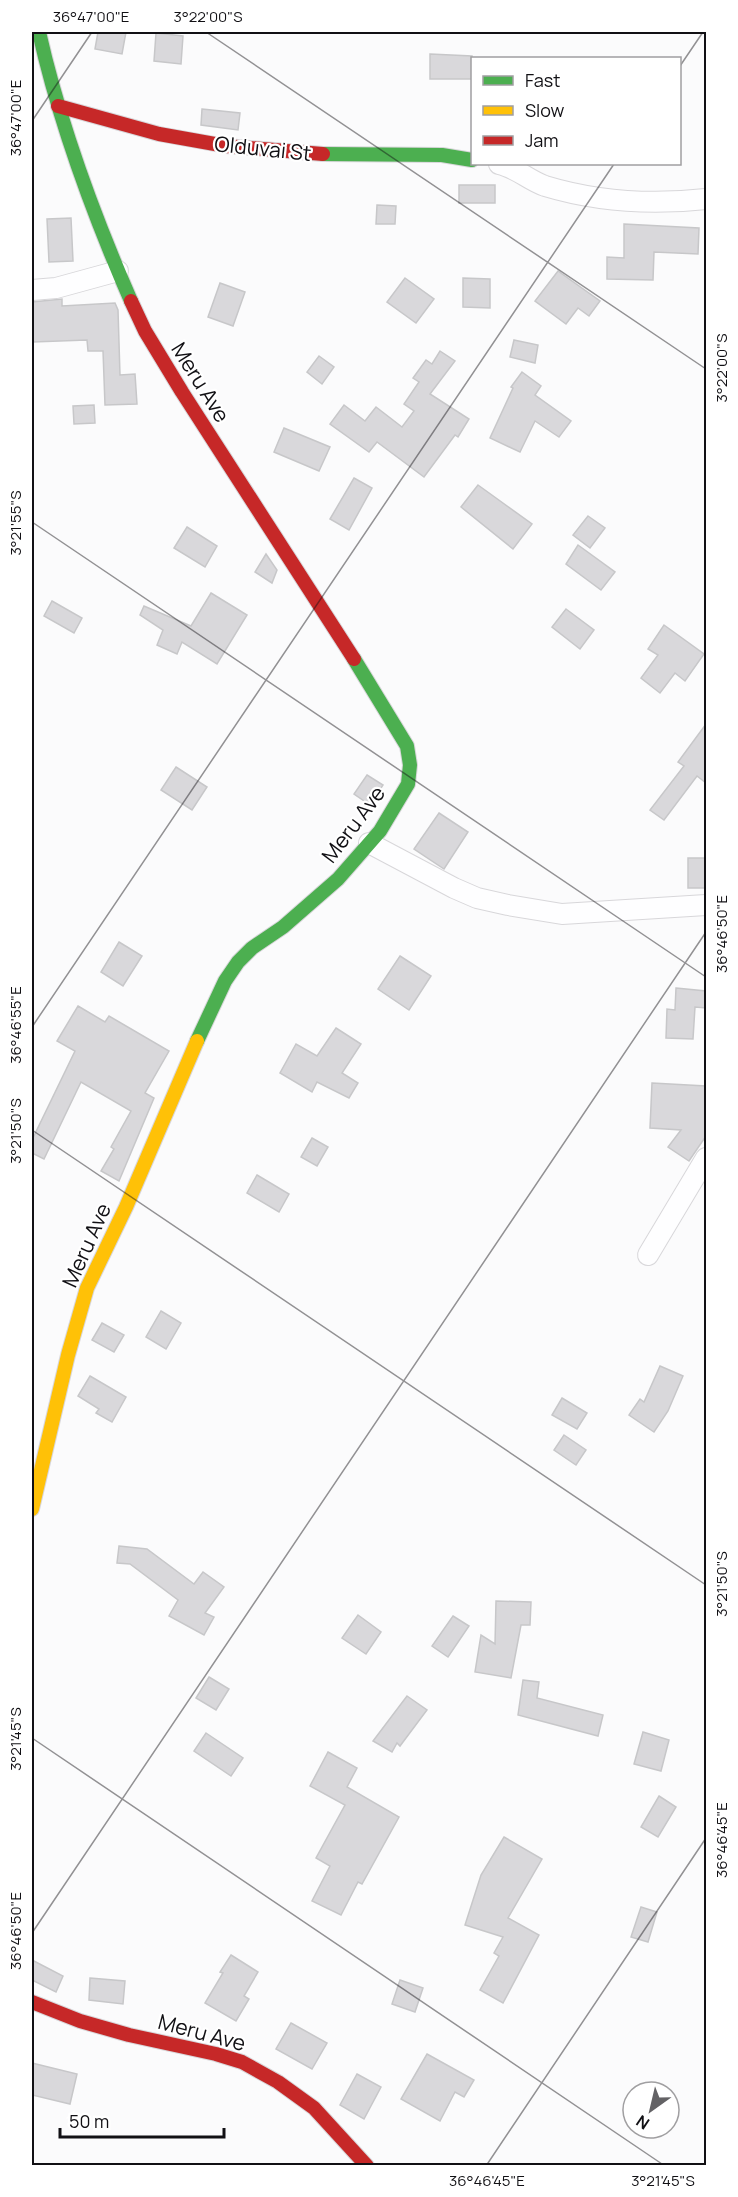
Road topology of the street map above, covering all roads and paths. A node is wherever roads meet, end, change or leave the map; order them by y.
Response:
1 (39, 32) edge
2 (58, 106) junction
3 (471, 160) edge
4 (504, 165) edge
5 (706, 199) edge
6 (118, 271) junction
7 (32, 290) edge
8 (369, 843) junction
9 (706, 905) edge
10 (706, 1158) edge
11 (648, 1255) dead end
12 (32, 1509) edge
13 (32, 2001) edge
14 (367, 2166) edge

1 - 2 street, Meru Ave
2 - 3 street, Olduvai St
2 - 6 street, Meru Ave
4 - 5 street
6 - 7 street
6 - 8 street, Meru Ave
8 - 9 street
8 - 12 street, Meru Ave
10 - 11 street
13 - 14 street, Meru Ave

